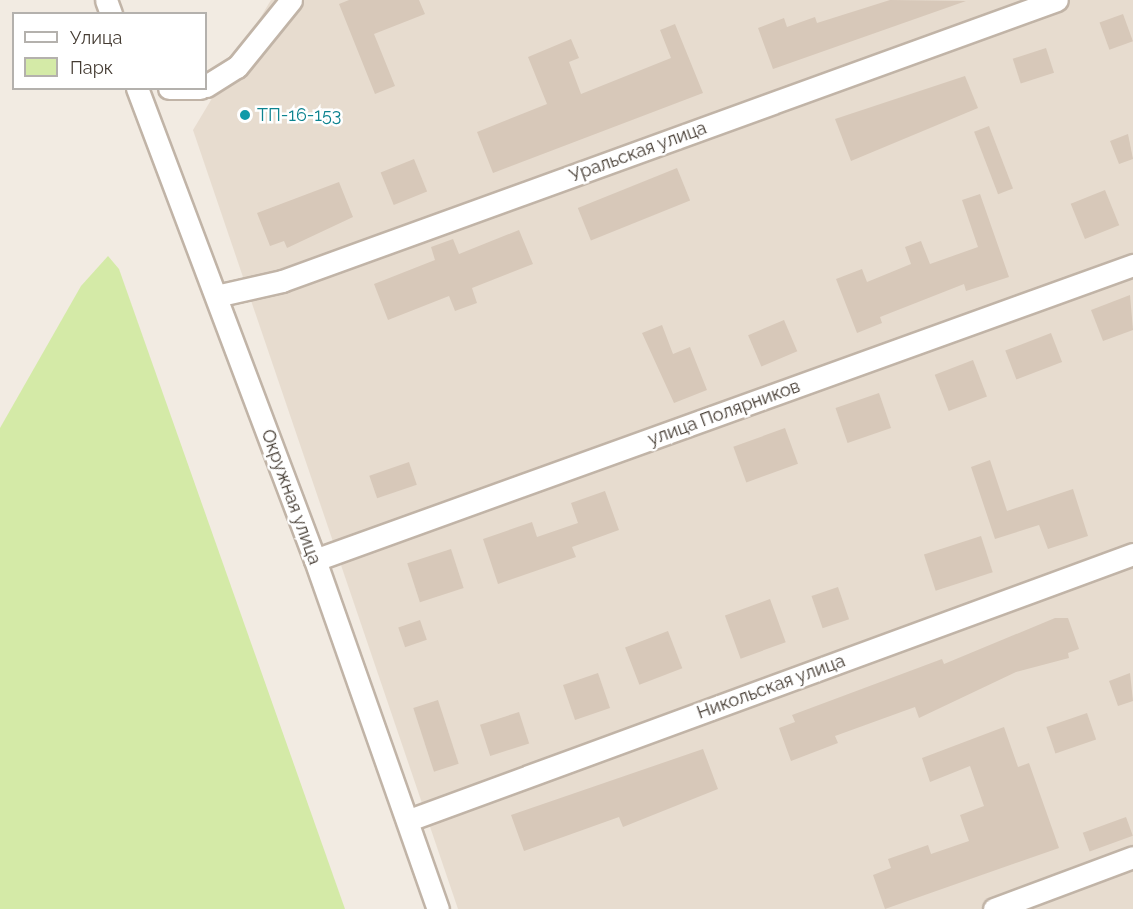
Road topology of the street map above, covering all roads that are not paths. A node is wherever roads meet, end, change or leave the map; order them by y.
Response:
1 (291, 0) edge
2 (1057, 0) edge
3 (207, 85) edge
4 (138, 90) edge
5 (1133, 265) edge
6 (216, 296) junction
7 (1133, 554) edge
8 (315, 561) junction
9 (409, 820) junction
10 (1133, 857) edge
11 (438, 909) edge
12 (994, 909) edge

1 - 3 street
2 - 6 street, Уральская улица
4 - 6 street, Окружная улица
5 - 8 street, улица Полярников
6 - 8 street, Окружная улица
7 - 9 street, Никольская улица
8 - 9 street, Окружная улица
9 - 11 street, Окружная улица
10 - 12 street

